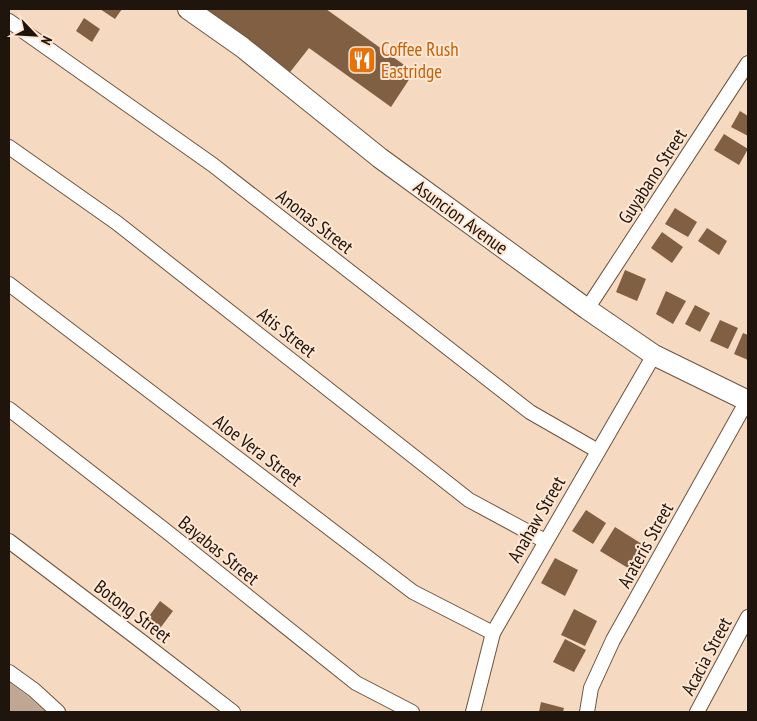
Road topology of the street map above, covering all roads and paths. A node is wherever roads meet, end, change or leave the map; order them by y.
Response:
1 (188, 9) edge
2 (9, 21) edge
3 (748, 63) edge
4 (9, 147) edge
5 (9, 284) edge
6 (587, 309) junction
7 (654, 355) junction
8 (748, 401) edge
9 (9, 408) edge
10 (598, 451) junction
11 (9, 541) edge
12 (545, 541) junction
13 (748, 617) edge
14 (493, 633) junction
15 (9, 672) edge
16 (58, 712) edge
17 (233, 712) edge
18 (412, 712) edge
19 (473, 712) edge
20 (587, 712) edge
21 (697, 712) edge

1 - 6 street, Asuncion Avenue
2 - 10 street, Anonas Street
3 - 6 street, Guyabano Street
4 - 12 street, Atis Street
5 - 14 street, Aloe Vera Street
6 - 7 street, Asuncion Avenue
7 - 8 street, Asuncion Avenue
7 - 10 street, Anahaw Street
8 - 20 street, Arateris Street
9 - 18 street, Bayabas Street
10 - 12 street, Anahaw Street
11 - 17 street, Botong Street
12 - 14 street, Anahaw Street
13 - 21 street, Acacia Street
14 - 19 street, Anahaw Street
15 - 16 street

